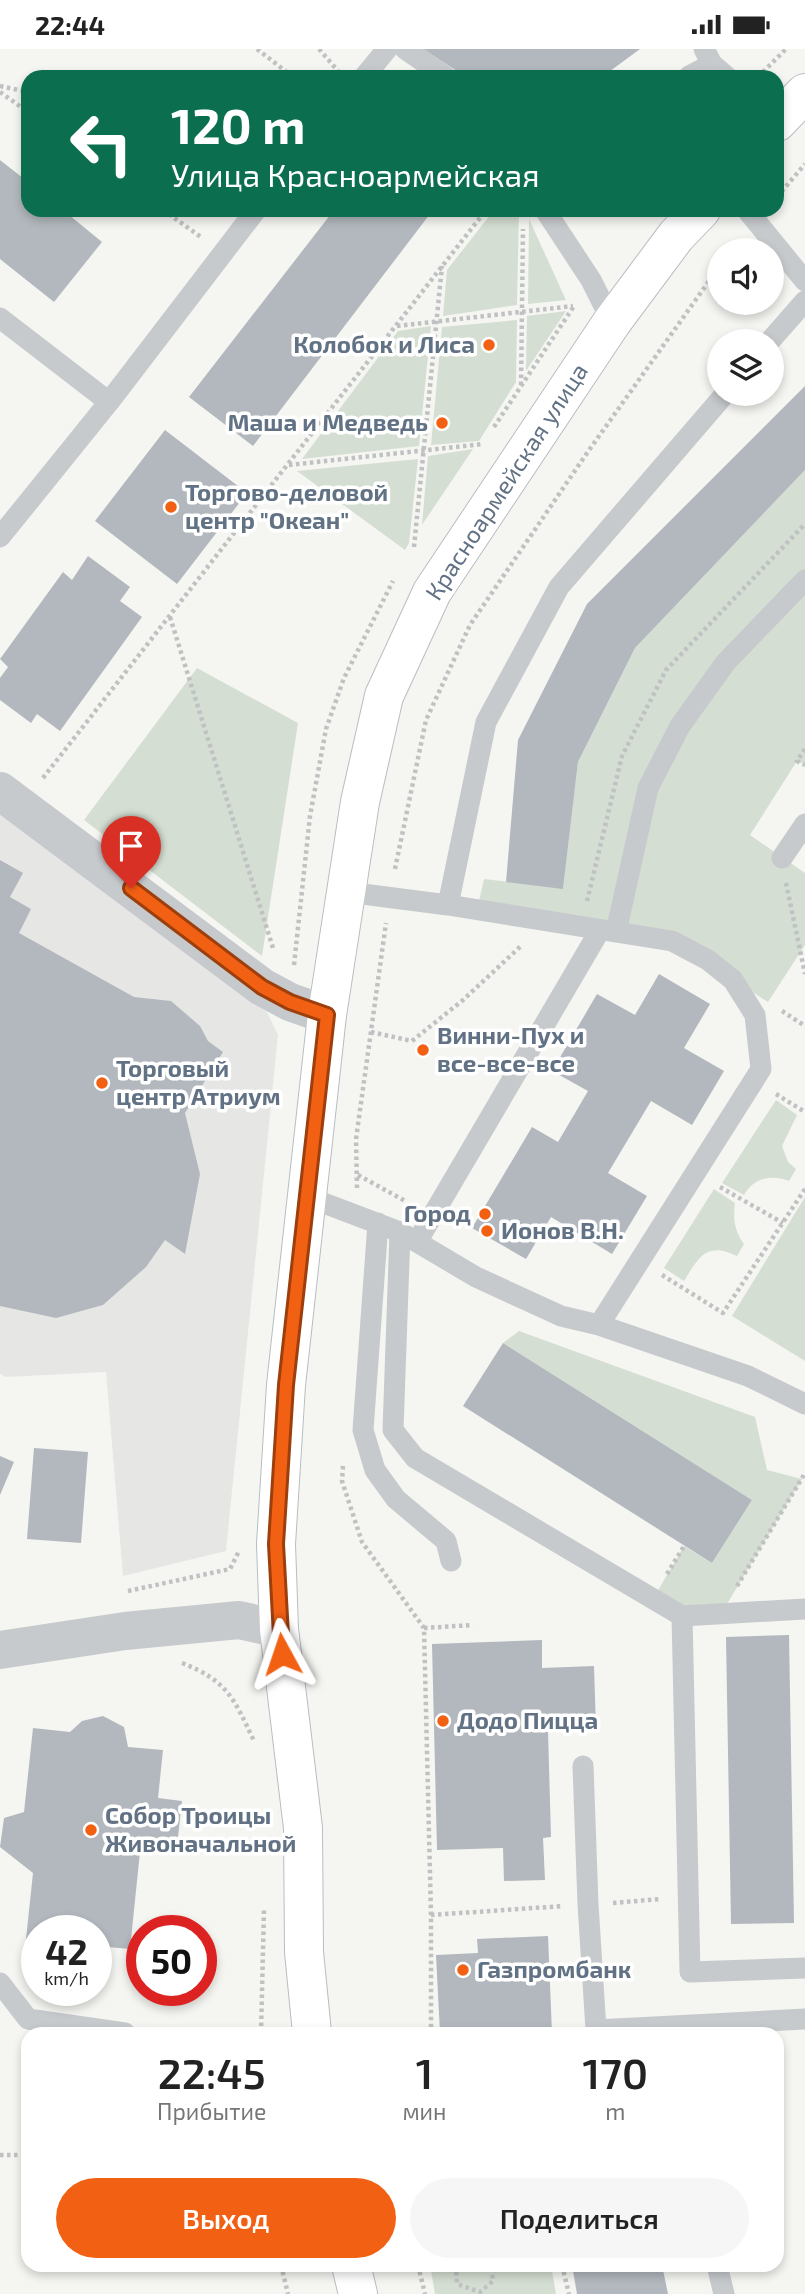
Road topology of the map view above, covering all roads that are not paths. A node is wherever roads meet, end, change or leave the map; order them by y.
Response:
1 (387, 49) edge
2 (405, 49) edge
3 (370, 70) edge
4 (436, 70) edge
5 (805, 93) edge
6 (784, 114) edge
7 (250, 217) edge
8 (550, 217) edge
9 (694, 217) edge
10 (753, 217) edge
11 (805, 281) edge
12 (805, 301) edge
13 (0, 318) edge
14 (612, 322) junction
15 (780, 329) edge
16 (109, 402) junction
17 (715, 406) edge
18 (0, 537) edge
19 (805, 580) edge
20 (10, 799) edge
21 (805, 824) edge
22 (782, 858) road end
23 (347, 893) junction
24 (448, 905) junction
25 (608, 931) junction
26 (327, 1015) junction
27 (308, 1197) junction
28 (378, 1223) junction
29 (409, 1237) junction
30 (599, 1325) junction
31 (805, 1404) edge
32 (451, 1561) dead end
33 (805, 1609) edge
34 (682, 1616) junction
35 (279, 1629) junction
36 (0, 1650) edge
37 (583, 1766) dead end
38 (805, 1968) edge
39 (0, 1983) edge
40 (805, 2019) edge
41 (83, 2027) edge
42 (311, 2027) edge
43 (596, 2027) edge
44 (653, 2027) edge
45 (353, 2272) edge
46 (719, 2272) edge
47 (358, 2294) edge
48 (724, 2294) edge

1 - 3 lane
2 - 4 lane
5 - 6 main road
7 - 16 lane
8 - 14 lane
9 - 14 main road, Красноармейская улица
10 - 11 lane
12 - 15 lane
13 - 16 lane
14 - 23 main road, Красноармейская улица
16 - 18 lane
17 - 24 lane
19 - 25 lane
20 - 26 street
21 - 22 lane
23 - 24 lane
23 - 26 main road, Красноармейская улица
24 - 25 lane
25 - 29 lane
25 - 30 lane
26 - 27 main road, Красноармейская улица
27 - 28 lane
27 - 35 main road, Красноармейская улица
28 - 29 lane
28 - 32 lane
29 - 30 lane
29 - 34 lane
30 - 31 lane
33 - 34 lane
34 - 38 lane
35 - 36 street
35 - 42 main road, Красноармейская улица
37 - 43 lane
39 - 41 lane
40 - 44 lane
45 - 47 main road
46 - 48 lane

